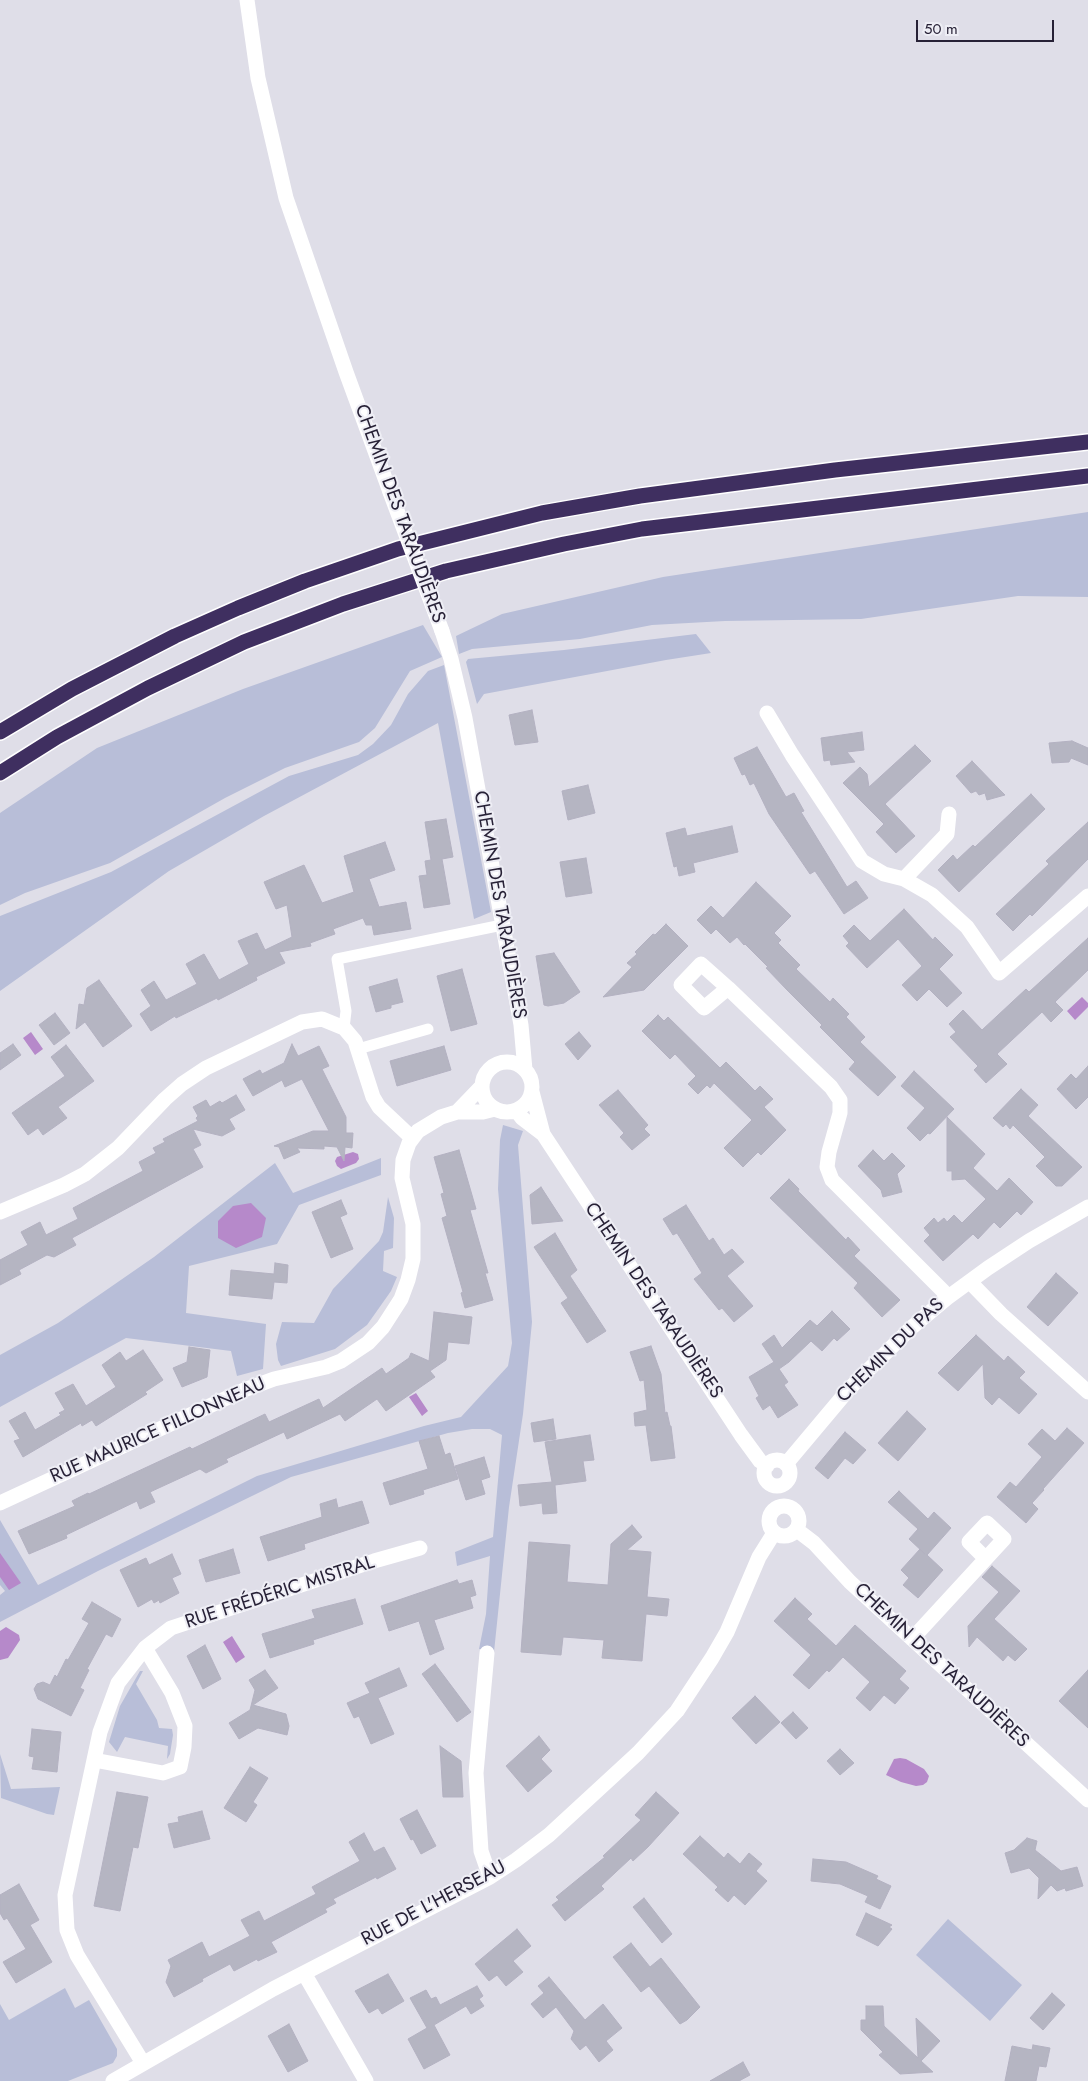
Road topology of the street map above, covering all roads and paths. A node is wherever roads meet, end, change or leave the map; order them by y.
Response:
1 (247, 0) edge
2 (1088, 442) edge
3 (1088, 476) edge
4 (767, 713) dead end
5 (0, 732) edge
6 (0, 773) edge
7 (949, 814) dead end
8 (904, 879) junction
9 (1088, 896) edge
10 (502, 925) junction
11 (728, 988) dead end
12 (344, 1028) junction
13 (428, 1029) dead end
14 (522, 1035) junction
15 (358, 1049) junction
16 (505, 1062) junction
17 (525, 1070) junction
18 (482, 1086) junction
19 (532, 1092) junction
20 (496, 1109) junction
21 (516, 1110) junction
22 (457, 1112) junction
23 (542, 1134) junction
24 (412, 1138) junction
25 (1088, 1208) edge
26 (0, 1212) edge
27 (970, 1282) junction
28 (947, 1298) junction
29 (1088, 1392) edge
30 (786, 1464) junction
31 (767, 1466) junction
32 (787, 1481) junction
33 (772, 1485) junction
34 (0, 1503) edge
35 (775, 1509) junction
36 (794, 1510) junction
37 (797, 1530) junction
38 (774, 1533) junction
39 (420, 1548) dead end
40 (986, 1558) dead end
41 (912, 1639) junction
42 (145, 1648) junction
43 (487, 1654) dead end
44 (94, 1760) junction
45 (1088, 1800) edge
46 (490, 1878) junction
47 (304, 1973) junction
48 (143, 2063) junction
49 (114, 2081) edge
50 (366, 2081) edge

1 - 10 street, CHEMIN DES TARAUDIÈRES, bridge
2 - 5 highway
3 - 6 highway
4 - 8 street
7 - 8 street
8 - 9 street
10 - 12 lane
10 - 14 street, CHEMIN DES TARAUDIÈRES
11 - 28 street
12 - 15 street
12 - 26 street
13 - 15 lane
14 - 16 street, CHEMIN DES TARAUDIÈRES
14 - 17 street, CHEMIN DES TARAUDIÈRES
15 - 24 street
16 - 17 street
16 - 18 street
17 - 19 street
18 - 20 street
18 - 22 street
19 - 21 street
19 - 23 street, CHEMIN DES TARAUDIÈRES
20 - 21 street
20 - 22 street
21 - 23 street, CHEMIN DES TARAUDIÈRES
22 - 24 street
23 - 31 street, CHEMIN DES TARAUDIÈRES
24 - 34 street, RUE MAURICE FILLONNEAU
25 - 27 street, CHEMIN DU PAS
27 - 28 street, CHEMIN DU PAS
27 - 29 street
28 - 30 street, CHEMIN DU PAS
30 - 31 street
30 - 32 street
31 - 33 street
32 - 33 street
32 - 36 street
33 - 35 street
35 - 36 street
35 - 38 street
36 - 37 street
37 - 38 street
37 - 41 street, CHEMIN DES TARAUDIÈRES
38 - 46 street, RUE DE L'HERSEAU
39 - 42 street, RUE FRÉDÉRIC MISTRAL
40 - 41 street
41 - 45 street, CHEMIN DES TARAUDIÈRES
42 - 44 street, RUE FRÉDÉRIC MISTRAL
42 - 44 street
43 - 46 street
44 - 48 street, RUE FRÉDÉRIC MISTRAL
46 - 47 street, RUE DE L'HERSEAU
47 - 48 street, RUE DE L'HERSEAU
47 - 50 street
48 - 49 street, RUE DE L'HERSEAU

